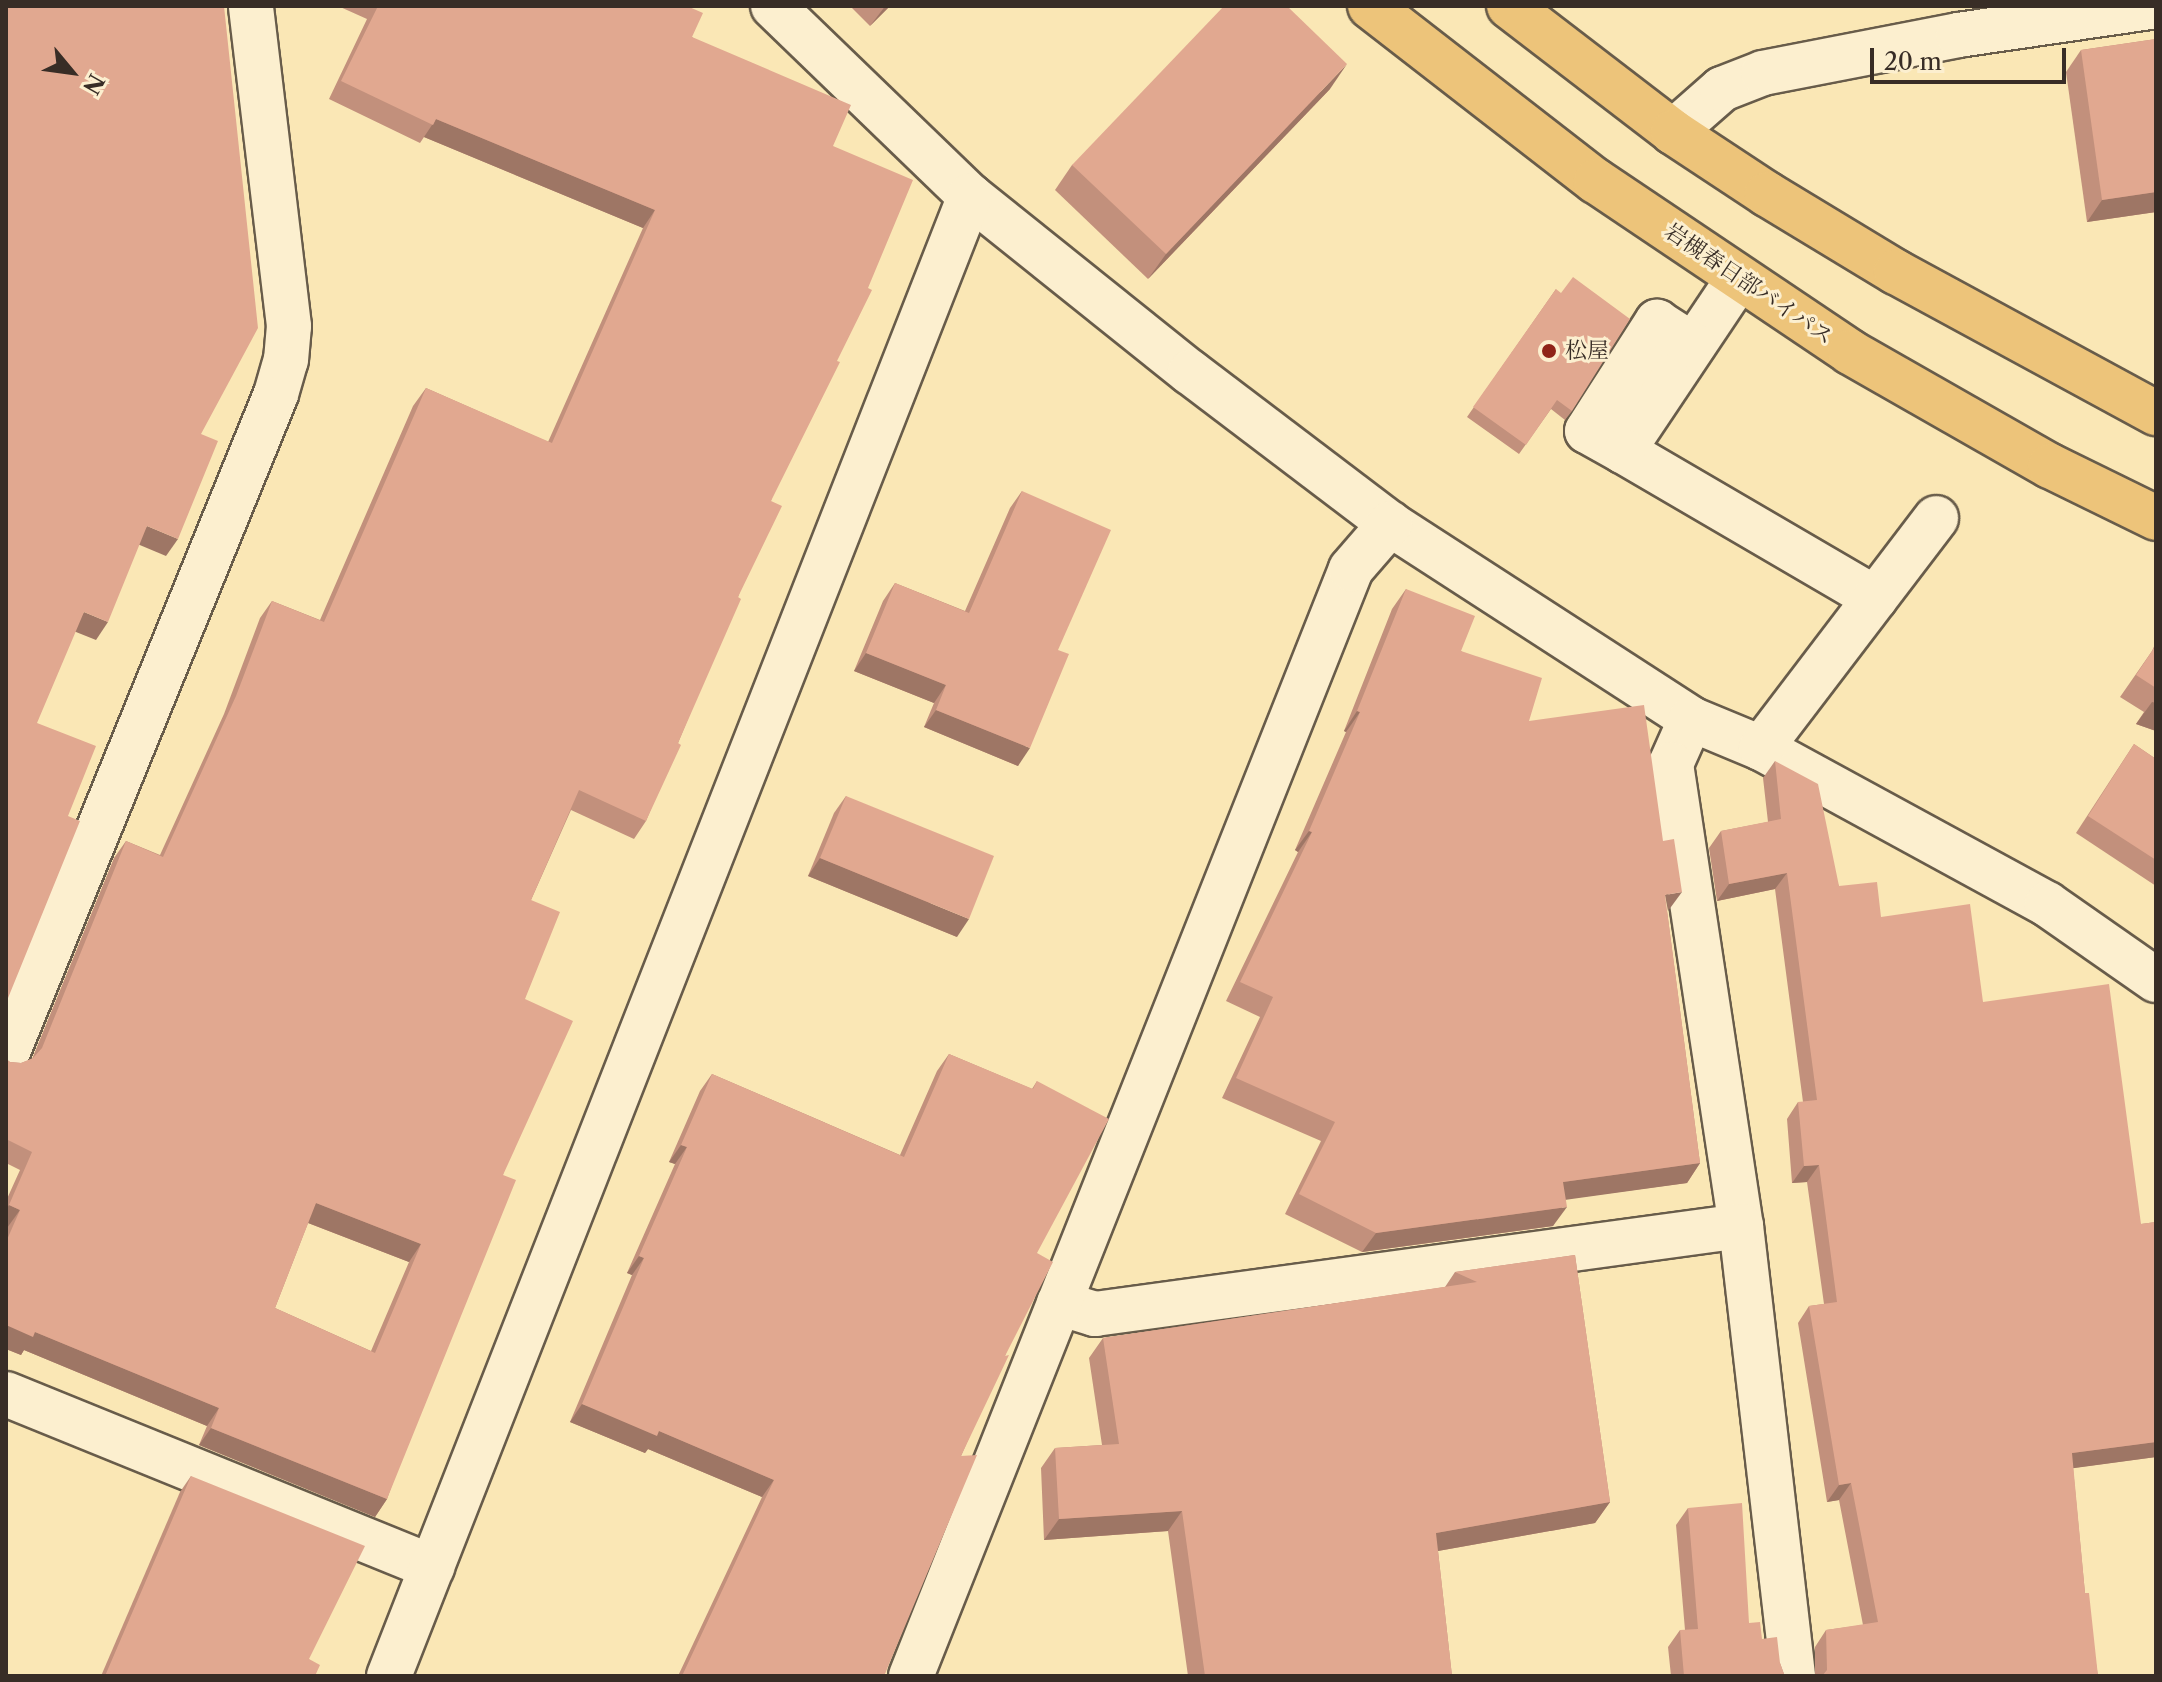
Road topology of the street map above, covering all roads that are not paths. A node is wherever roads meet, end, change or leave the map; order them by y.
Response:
1 (251, 6) edge
2 (773, 6) edge
3 (1370, 6) edge
4 (1509, 6) edge
5 (2156, 6) edge
6 (1955, 20) edge
7 (1673, 132) junction
8 (970, 196) junction
9 (1738, 279) junction
10 (2156, 413) edge
11 (1936, 518) dead end
12 (2156, 518) edge
13 (1390, 524) junction
14 (1875, 598) junction
15 (1691, 719) junction
16 (1761, 748) junction
17 (2156, 980) edge
18 (6, 1056) edge
19 (1741, 1226) junction
20 (1059, 1303) junction
21 (6, 1394) edge
22 (432, 1567) junction
23 (389, 1676) edge
24 (911, 1676) edge
25 (1793, 1676) edge

1 - 18 street
2 - 8 street
3 - 9 highway, 岩槻春日部バイパス
4 - 7 highway
5 - 6 street
6 - 7 street
7 - 10 highway
8 - 13 street
8 - 22 street
9 - 12 highway, 岩槻春日部バイパス
9 - 14 street
11 - 14 street
13 - 15 street
13 - 20 street
14 - 16 street
15 - 16 street
15 - 19 street
16 - 17 street
19 - 20 street
19 - 25 street
20 - 24 street
21 - 22 street
22 - 23 street

